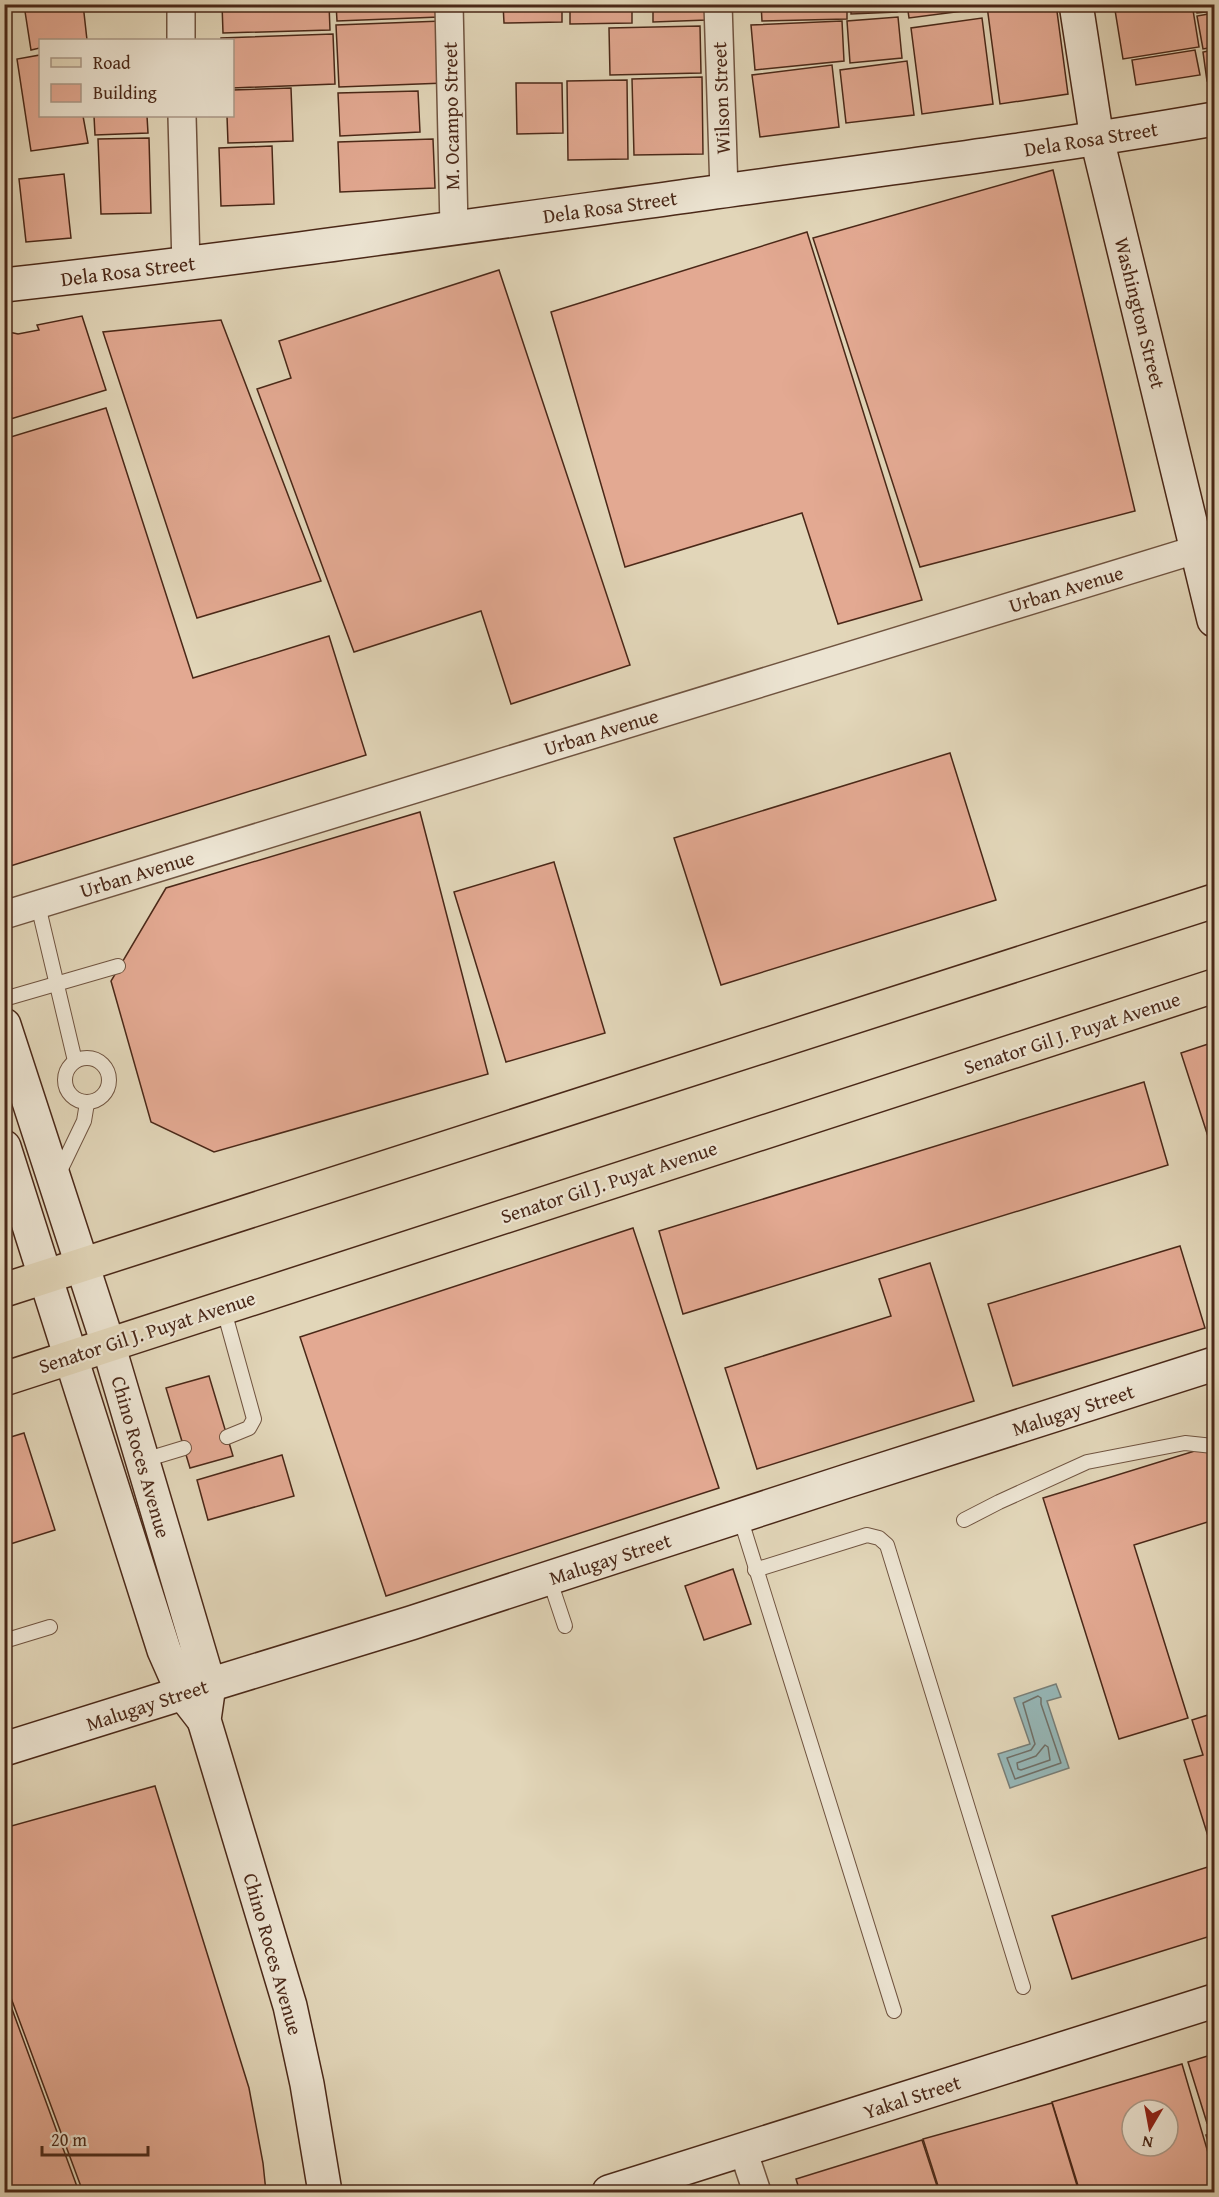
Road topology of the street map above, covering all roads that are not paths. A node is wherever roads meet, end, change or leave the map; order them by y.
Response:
1 (181, 4) edge
2 (449, 4) edge
3 (718, 4) edge
4 (1076, 4) edge
5 (181, 39) edge
6 (182, 117) edge
7 (1215, 119) edge
8 (1097, 139) junction
9 (724, 191) junction
10 (454, 228) junction
11 (186, 265) junction
12 (4, 285) edge
13 (1198, 549) junction
14 (1215, 620) edge
15 (1215, 901) edge
16 (38, 904) junction
17 (4, 915) edge
18 (118, 966) dead end
19 (57, 985) junction
20 (1215, 986) edge
21 (4, 999) edge
22 (4, 1025) edge
23 (75, 1061) junction
24 (87, 1102) junction
25 (4, 1147) edge
26 (55, 1182) junction
27 (83, 1266) junction
28 (45, 1277) junction
29 (4, 1290) edge
30 (223, 1307) junction
31 (108, 1344) junction
32 (71, 1357) junction
33 (1215, 1364) edge
34 (4, 1379) edge
35 (227, 1437) dead end
36 (1213, 1446) dead end
37 (184, 1448) dead end
38 (141, 1461) junction
39 (740, 1517) junction
40 (963, 1520) dead end
41 (755, 1570) junction
42 (549, 1578) junction
43 (565, 1626) dead end
44 (50, 1627) dead end
45 (4, 1641) edge
46 (196, 1689) junction
47 (4, 1749) edge
48 (1023, 1987) dead end
49 (1215, 2001) edge
50 (894, 2011) dead end
51 (743, 2150) junction
52 (325, 2193) edge
53 (609, 2193) edge
54 (757, 2193) edge

1 - 5 street
2 - 10 street, M. Ocampo Street
3 - 9 street, Wilson Street
4 - 8 street, Washington Street
6 - 11 street
7 - 8 street, Dela Rosa Street
8 - 9 street, Dela Rosa Street
8 - 13 street, Washington Street
9 - 10 street, Dela Rosa Street
10 - 11 street, Dela Rosa Street
11 - 12 street, Dela Rosa Street
13 - 14 street, Washington Street
13 - 16 street, Urban Avenue
15 - 27 main road
16 - 17 street, Urban Avenue
16 - 19 lane
18 - 19 lane
19 - 21 lane
19 - 23 lane
20 - 30 main road, Senator Gil J. Puyat Avenue
22 - 26 street, Chino Roces Avenue
23 - 24 lane
23 - 24 lane
24 - 26 lane
25 - 28 street, Chino Roces Avenue
26 - 27 street, Chino Roces Avenue
27 - 28 main road
27 - 31 street, Chino Roces Avenue
28 - 29 main road
28 - 32 street, Chino Roces Avenue
30 - 31 main road, Senator Gil J. Puyat Avenue
30 - 35 lane
31 - 32 main road, Senator Gil J. Puyat Avenue
31 - 38 street, Chino Roces Avenue
32 - 34 main road, Senator Gil J. Puyat Avenue
32 - 46 street, Chino Roces Avenue
33 - 39 street, Malugay Street
36 - 40 lane
37 - 38 lane
38 - 46 street, Chino Roces Avenue
39 - 41 lane
39 - 42 street, Malugay Street
41 - 48 lane
41 - 50 lane
42 - 43 lane
42 - 46 street, Malugay Street
44 - 45 lane
46 - 47 street, Malugay Street
46 - 52 street, Chino Roces Avenue
49 - 51 street, Yakal Street
51 - 53 street, Yakal Street
51 - 54 street

